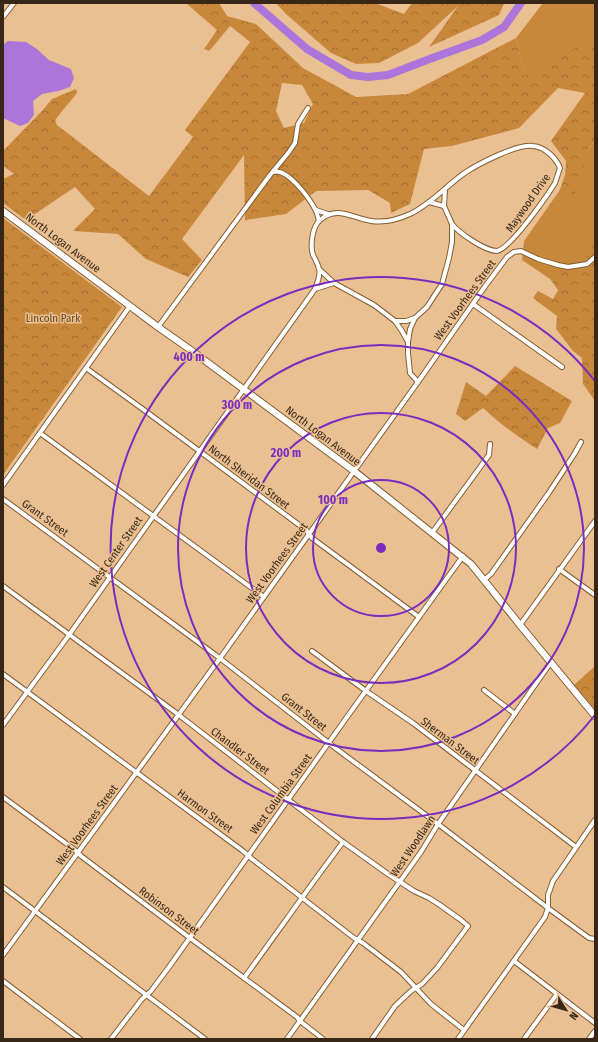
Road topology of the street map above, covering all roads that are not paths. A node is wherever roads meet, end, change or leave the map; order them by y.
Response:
1 (14, 3) edge
2 (3, 17) edge
3 (308, 108) dead end
4 (273, 173) junction
5 (445, 189) junction
6 (429, 202) junction
7 (444, 206) junction
8 (316, 210) junction
9 (3, 211) edge
10 (328, 214) junction
11 (319, 221) junction
12 (452, 224) junction
13 (595, 257) edge
14 (320, 270) junction
15 (334, 283) junction
16 (316, 289) junction
17 (473, 304) junction
18 (130, 306) junction
19 (415, 318) junction
20 (395, 321) junction
21 (158, 327) junction
22 (408, 342) junction
23 (562, 367) dead end
24 (86, 368) junction
25 (418, 382) junction
26 (244, 390) junction
27 (40, 433) junction
28 (581, 442) dead end
29 (490, 444) dead end
30 (199, 451) junction
31 (354, 471) junction
32 (3, 485) edge
33 (3, 499) edge
34 (153, 516) junction
35 (595, 521) edge
36 (432, 533) junction
37 (309, 534) junction
38 (463, 556) junction
39 (559, 569) junction
40 (110, 577) junction
41 (484, 580) junction
42 (3, 586) edge
43 (595, 595) edge
44 (264, 597) junction
45 (419, 617) junction
46 (520, 626) junction
47 (69, 635) junction
48 (312, 651) dead end
49 (220, 658) junction
50 (551, 662) junction
51 (3, 674) edge
52 (484, 690) dead end
53 (366, 691) junction
54 (28, 692) junction
55 (515, 714) junction
56 (178, 715) junction
57 (595, 716) edge
58 (3, 725) edge
59 (329, 743) junction
60 (475, 771) junction
61 (137, 772) junction
62 (3, 797) edge
63 (288, 800) junction
64 (595, 820) edge
65 (438, 824) junction
66 (343, 842) junction
67 (576, 846) junction
68 (78, 853) junction
69 (248, 855) junction
70 (400, 882) junction
71 (3, 887) edge
72 (302, 897) junction
73 (548, 908) junction
74 (35, 911) junction
75 (190, 938) junction
76 (358, 940) junction
77 (595, 940) edge
78 (3, 955) edge
79 (514, 961) junction
80 (244, 978) junction
81 (3, 981) edge
82 (416, 988) junction
83 (557, 994) junction
84 (147, 995) junction
85 (300, 1021) junction
86 (595, 1023) edge
87 (464, 1030) junction
88 (595, 1031) edge
89 (80, 1039) edge
90 (111, 1039) edge
91 (205, 1039) edge
92 (287, 1039) edge
93 (323, 1039) edge
94 (372, 1039) edge
95 (458, 1039) edge
96 (524, 1039) edge
97 (589, 1039) edge

1 - 2 street
3 - 4 street
4 - 8 street
4 - 21 street
5 - 6 street, Maywood Drive
5 - 7 street, Maywood Drive
5 - 12 street, Maywood Drive
6 - 7 street
6 - 10 street, Maywood Drive
7 - 12 street, Maywood Drive
8 - 10 street, Maywood Drive
8 - 11 street
9 - 18 street, North Logan Avenue
10 - 11 street
11 - 14 street, Maywood Drive
12 - 19 street, Maywood Drive
13 - 17 street, West Voorhees Street
14 - 15 street, Maywood Drive
14 - 16 street
15 - 16 street
15 - 20 street, Maywood Drive
16 - 26 street
17 - 23 street
17 - 25 street, West Voorhees Street
18 - 21 street, North Logan Avenue
18 - 24 street
19 - 20 street
19 - 22 street, Maywood Drive
20 - 22 street, Maywood Drive
21 - 26 street, North Logan Avenue
22 - 25 street, Maywood Drive
24 - 27 street
24 - 30 street, North Sheridan Street
25 - 31 street, West Voorhees Street
26 - 30 street, West Center Street
26 - 31 street, North Logan Avenue
27 - 32 street
27 - 34 street
28 - 41 street
29 - 36 street
30 - 34 street, West Center Street
30 - 37 street, North Sheridan Street
31 - 36 street, North Logan Avenue
31 - 37 street, West Voorhees Street
33 - 40 street, Grant Street
34 - 40 street, West Center Street
34 - 44 street
35 - 39 street
36 - 38 street, North Logan Avenue
37 - 44 street, West Voorhees Street
37 - 45 street, North Sheridan Street
38 - 41 street, North Logan Avenue
38 - 45 street, West Columbia Street
39 - 43 street
39 - 46 street
40 - 47 street, West Center Street
40 - 49 street, Grant Street
41 - 46 street, North Logan Avenue
42 - 47 street, Chandler Street
44 - 49 street, West Voorhees Street
45 - 53 street, West Columbia Street
46 - 50 street, North Logan Avenue
47 - 54 street, West Center Street
47 - 56 street, Chandler Street
48 - 53 street, Sherman Street
49 - 56 street, West Voorhees Street
49 - 59 street, Grant Street
50 - 55 street, West Woodlawn
50 - 57 street, North Logan Avenue
51 - 54 street, Harmon Street
52 - 55 street
53 - 59 street, West Columbia Street
53 - 60 street, Sherman Street
54 - 58 street, West Center Street
54 - 61 street, Harmon Street
55 - 60 street, West Woodlawn
56 - 61 street, West Voorhees Street
56 - 63 street, Chandler Street
59 - 63 street, West Columbia Street
59 - 65 street, Grant Street
60 - 65 street, West Woodlawn
60 - 67 street, Sherman Street
61 - 68 street, West Voorhees Street
61 - 69 street, Harmon Street
62 - 68 street, Robinson Street
63 - 66 street, Chandler Street
63 - 69 street, West Columbia Street
64 - 67 street
65 - 70 street, West Woodlawn
65 - 73 street, Grant Street
66 - 70 street, Chandler Street
66 - 72 street
67 - 73 street
68 - 74 street, West Voorhees Street
68 - 75 street, Robinson Street
69 - 72 street, Harmon Street
69 - 75 street, West Columbia Street
70 - 76 street, West Woodlawn
70 - 82 street, Chandler Street
71 - 74 street
72 - 76 street, Harmon Street
72 - 80 street
73 - 77 street, Grant Street
73 - 79 street
74 - 78 street, West Voorhees Street
74 - 84 street
75 - 80 street, Robinson Street
75 - 84 street, West Columbia Street
76 - 82 street, Harmon Street
76 - 85 street, West Woodlawn
79 - 83 street
79 - 87 street
80 - 85 street, Robinson Street
81 - 89 street
82 - 87 street, Harmon Street
82 - 94 street
83 - 86 street
83 - 96 street
84 - 90 street, West Columbia Street
84 - 91 street
85 - 92 street, West Woodlawn
85 - 93 street, Robinson Street
87 - 95 street
88 - 97 street

